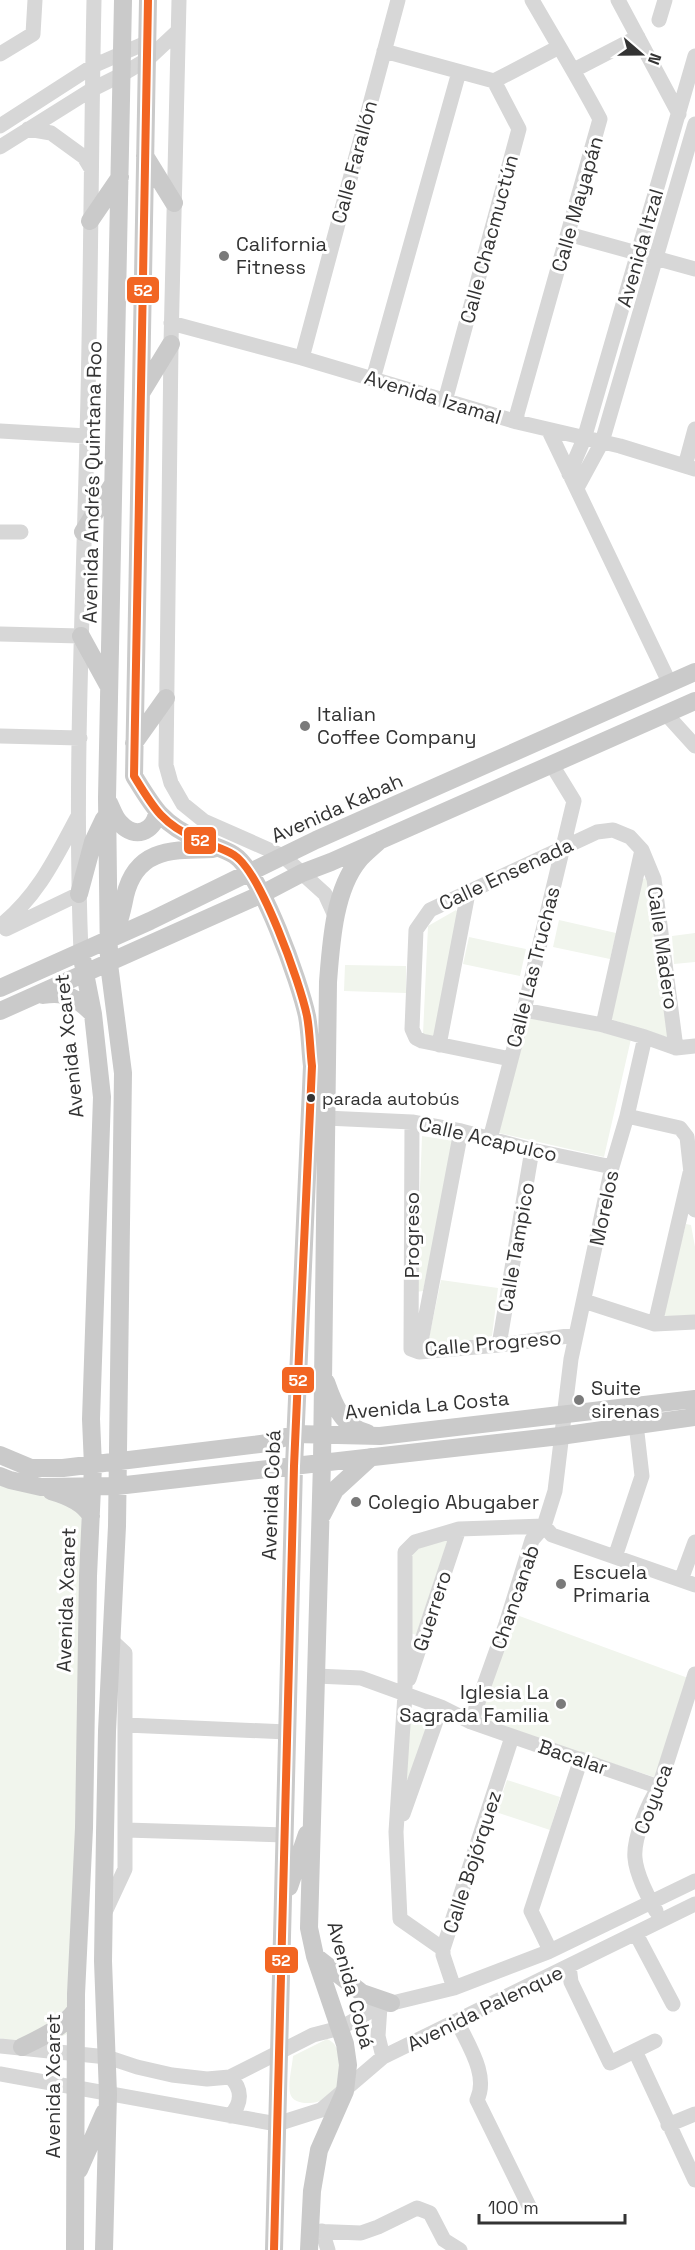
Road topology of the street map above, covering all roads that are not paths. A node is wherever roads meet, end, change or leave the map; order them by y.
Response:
1 (35, 0) edge
2 (94, 0) edge
3 (123, 0) edge
4 (148, 0) edge
5 (179, 0) edge
6 (398, 0) edge
7 (532, 0) edge
8 (618, 0) edge
9 (665, 0) edge
10 (659, 20) dead end
11 (178, 31) junction
12 (93, 34) junction
13 (638, 37) junction
14 (558, 47) junction
15 (148, 50) junction
16 (384, 51) junction
17 (122, 53) junction
18 (0, 54) edge
19 (695, 58) edge
20 (93, 66) junction
21 (574, 70) junction
22 (459, 72) junction
23 (121, 75) junction
24 (494, 81) junction
25 (66, 82) junction
26 (91, 90) junction
27 (679, 114) junction
28 (695, 124) edge
29 (0, 126) edge
30 (28, 129) junction
31 (0, 147) edge
32 (145, 155) junction
33 (90, 167) junction
34 (120, 177) junction
35 (174, 203) junction
36 (90, 221) junction
37 (568, 234) junction
38 (639, 253) junction
39 (657, 258) junction
40 (695, 269) edge
41 (171, 323) junction
42 (171, 344) junction
43 (302, 358) junction
44 (373, 379) junction
45 (140, 394) junction
46 (445, 401) junction
47 (610, 417) junction
48 (517, 422) junction
49 (695, 429) edge
50 (0, 431) edge
51 (549, 431) junction
52 (87, 436) junction
53 (584, 439) junction
54 (602, 442) junction
55 (620, 446) junction
56 (690, 468) edge
57 (569, 474) junction
58 (114, 483) junction
59 (577, 488) junction
60 (0, 532) edge
61 (21, 532) dead end
62 (83, 532) junction
63 (0, 634) edge
64 (81, 636) junction
65 (695, 672) edge
66 (670, 684) junction
67 (110, 690) junction
68 (166, 698) junction
69 (695, 701) edge
70 (666, 714) junction
71 (0, 736) edge
72 (80, 738) junction
73 (134, 743) junction
74 (695, 746) edge
75 (552, 765) junction
76 (107, 806) junction
77 (80, 813) junction
78 (158, 814) junction
79 (630, 837) joint
80 (380, 840) junction
81 (218, 849) junction
82 (563, 849) junction
83 (642, 850) junction
84 (283, 856) junction
85 (251, 873) junction
86 (302, 873) junction
87 (468, 893) junction
88 (79, 894) junction
89 (262, 894) junction
90 (334, 916) junction
91 (0, 926) edge
92 (0, 932) edge
93 (107, 941) junction
94 (81, 953) junction
95 (109, 964) junction
96 (86, 974) junction
97 (0, 988) edge
98 (33, 997) junction
99 (524, 1010) junction
100 (0, 1011) edge
101 (93, 1014) junction
102 (603, 1025) junction
103 (327, 1035) junction
104 (645, 1037) junction
105 (438, 1045) junction
106 (695, 1046) edge
107 (676, 1048) junction
108 (510, 1059) junction
109 (312, 1066) junction
110 (102, 1097) junction
111 (627, 1116) junction
112 (326, 1118) junction
113 (412, 1122) junction
114 (461, 1131) junction
115 (490, 1139) junction
116 (532, 1150) junction
117 (612, 1167) junction
118 (690, 1173) junction
119 (120, 1174) junction
120 (695, 1210) edge
121 (303, 1257) junction
122 (584, 1300) junction
123 (323, 1310) junction
124 (695, 1322) edge
125 (655, 1324) junction
126 (576, 1335) junction
127 (499, 1345) junction
128 (415, 1350) junction
129 (322, 1372) junction
130 (695, 1399) edge
131 (564, 1415) junction
132 (695, 1417) edge
133 (636, 1424) junction
134 (295, 1434) junction
135 (321, 1434) junction
136 (383, 1435) junction
137 (560, 1436) junction
138 (379, 1456) junction
139 (8, 1458) edge
140 (118, 1462) junction
141 (322, 1462) junction
142 (93, 1466) junction
143 (294, 1466) junction
144 (5, 1478) edge
145 (117, 1486) junction
146 (41, 1487) junction
147 (92, 1488) junction
148 (91, 1516) junction
149 (320, 1519) junction
150 (544, 1526) junction
151 (459, 1529) junction
152 (695, 1542) edge
153 (615, 1557) junction
154 (688, 1583) edge
155 (290, 1622) junction
156 (111, 1640) junction
157 (317, 1656) junction
158 (695, 1674) edge
159 (316, 1676) junction
160 (405, 1694) junction
161 (441, 1707) junction
162 (471, 1722) junction
163 (126, 1725) junction
164 (287, 1732) junction
165 (512, 1737) junction
166 (581, 1759) junction
167 (659, 1787) junction
168 (313, 1816) junction
169 (84, 1828) junction
170 (126, 1830) junction
171 (396, 1832) junction
172 (285, 1835) junction
173 (695, 1881) edge
174 (104, 1892) junction
175 (651, 1903) junction
176 (695, 1904) edge
177 (283, 1906) junction
178 (104, 1915) junction
179 (661, 1921) junction
180 (636, 1934) junction
181 (443, 1949) junction
182 (548, 1952) junction
183 (315, 1956) junction
184 (569, 1966) junction
185 (454, 1988) junction
186 (385, 2004) junction
187 (673, 2004) dead end
188 (76, 2010) junction
189 (457, 2021) junction
190 (340, 2028) junction
191 (655, 2041) dead end
192 (0, 2046) edge
193 (22, 2047) junction
194 (635, 2051) junction
195 (75, 2052) junction
196 (279, 2054) junction
197 (107, 2057) junction
198 (384, 2057) junction
199 (0, 2074) edge
200 (230, 2077) junction
201 (76, 2088) junction
202 (345, 2091) junction
203 (108, 2100) junction
204 (695, 2114) edge
205 (230, 2116) junction
206 (277, 2124) junction
207 (669, 2125) junction
208 (75, 2178) junction
209 (695, 2180) edge
210 (529, 2206) dead end
211 (316, 2231) junction
212 (75, 2250) edge
213 (104, 2250) edge
214 (274, 2250) edge
215 (309, 2250) edge
216 (328, 2250) edge
217 (460, 2250) edge

1 - 18 street
2 - 12 street, Avenida Andrés Quintana Roo
3 - 17 main road, Avenida Andrés Quintana Roo
4 - 15 main road
5 - 11 street
6 - 16 street, Calle Farallón
7 - 14 street, Calle Mayapán
8 - 13 street
9 - 10 street
11 - 15 street
11 - 35 street
12 - 20 street, Avenida Andrés Quintana Roo
12 - 25 street
13 - 21 street
13 - 27 street
14 - 21 street, Calle Mayapán
14 - 24 street
15 - 17 street
15 - 23 street
15 - 32 main road
16 - 22 street
16 - 43 street, Calle Farallón
17 - 20 street
17 - 23 main road, Avenida Andrés Quintana Roo
19 - 27 street, Avenida Itzal
20 - 25 street
20 - 26 street, Avenida Andrés Quintana Roo
21 - 37 street, Calle Mayapán
22 - 24 street
22 - 44 street
23 - 26 street
23 - 34 main road, Avenida Andrés Quintana Roo
24 - 46 street, Calle Chacmuctún
25 - 29 street
26 - 30 street
26 - 33 street, Avenida Andrés Quintana Roo
27 - 38 street, Avenida Itzal
28 - 39 street, Avenida Itzal
30 - 31 street
30 - 33 street
32 - 35 main road
32 - 45 main road
33 - 36 street, Avenida Andrés Quintana Roo
34 - 36 main road
34 - 58 main road, Avenida Andrés Quintana Roo
35 - 41 street
36 - 52 street, Avenida Andrés Quintana Roo
37 - 38 street
37 - 48 street, Calle Mayapán
38 - 39 street
38 - 53 street, Avenida Itzal
39 - 40 street
39 - 47 street, Avenida Itzal
41 - 42 street
41 - 43 street, Avenida Izamal
42 - 45 main road
42 - 68 street
43 - 44 street, Avenida Izamal
44 - 46 street, Avenida Izamal
45 - 73 main road
46 - 48 street, Avenida Izamal
47 - 54 street, Avenida Itzal
47 - 55 street
48 - 51 street, Avenida Izamal
49 - 56 street
50 - 52 street
51 - 53 street, Avenida Izamal
51 - 57 street
52 - 62 street, Avenida Andrés Quintana Roo
53 - 54 street, Avenida Izamal
53 - 57 street, Avenida Itzal
54 - 55 street, Avenida Izamal
54 - 59 street, Avenida Itzal
55 - 56 street, Avenida Izamal
57 - 59 street
58 - 62 main road
58 - 67 main road, Avenida Andrés Quintana Roo
59 - 66 street
60 - 61 street
62 - 64 street, Avenida Andrés Quintana Roo
63 - 64 street
64 - 67 main road
64 - 72 street, Avenida Andrés Quintana Roo
65 - 66 main road, Avenida Kabah
66 - 84 main road, Avenida Kabah
67 - 76 main road, Avenida Andrés Quintana Roo
68 - 73 main road
68 - 84 street
69 - 70 main road
70 - 74 street
70 - 75 main road
71 - 72 street
72 - 77 street, Avenida Andrés Quintana Roo
73 - 78 main road
75 - 80 main road
75 - 82 street, Calle Las Truchas
76 - 78 main road
76 - 88 main road
76 - 93 main road, Avenida Andrés Quintana Roo
77 - 88 street, Avenida Andrés Quintana Roo
77 - 91 street
78 - 81 main road
79 - 82 street, Calle Ensenada
79 - 83 street, Calle Madero
80 - 86 main road
80 - 90 main road, Avenida Cobá
81 - 85 main road
81 - 93 main road
82 - 87 street, Calle Ensenada
82 - 99 street, Calle Las Truchas
83 - 102 street, Calle Madero
83 - 107 street, Calle Madero
84 - 85 main road, Avenida Kabah
84 - 86 street
85 - 89 main road
85 - 93 main road, Avenida Kabah
86 - 89 main road
86 - 90 street
87 - 105 street
87 - 105 street, Calle Ensenada
88 - 92 street
88 - 94 street, Avenida Andrés Quintana Roo
89 - 95 main road
89 - 109 main road, Avenida Cobá
90 - 103 main road, Avenida Cobá
93 - 94 main road, Avenida Kabah
93 - 95 main road, Avenida Andrés Quintana Roo
94 - 96 main road, Avenida Xcaret
94 - 97 main road, Avenida Kabah
95 - 96 main road
95 - 119 main road
96 - 98 main road
96 - 101 main road, Avenida Xcaret
98 - 100 main road
98 - 101 main road
99 - 102 street
99 - 108 street, Calle Las Truchas
101 - 110 main road, Avenida Xcaret
102 - 104 street
103 - 109 main road
103 - 112 main road, Avenida Cobá
104 - 107 street
104 - 111 street, Morelos
105 - 108 street, Calle Ensenada
106 - 107 street
108 - 115 street, Calle Las Truchas
109 - 121 main road, Avenida Cobá
110 - 119 main road
110 - 142 main road, Avenida Xcaret
111 - 117 street, Morelos
111 - 118 street
112 - 113 street, Calle Acapulco
112 - 123 main road, Avenida Cobá
113 - 114 street, Calle Acapulco
113 - 128 street, Progreso
114 - 115 street, Calle Acapulco
114 - 128 street
115 - 116 street, Calle Acapulco
116 - 117 street, Calle Acapulco
116 - 127 street, Calle Tampico
117 - 122 street, Morelos
118 - 120 street
118 - 125 street
119 - 140 main road
121 - 123 main road
121 - 134 main road, Avenida Cobá
122 - 125 street
122 - 126 street, Morelos
123 - 129 main road, Avenida Cobá
124 - 125 street
126 - 127 street, Calle Progreso
126 - 131 street, Morelos
127 - 128 street, Calle Progreso
129 - 135 main road, Avenida Cobá
129 - 136 main road
130 - 131 main road, Avenida La Costa
131 - 136 main road, Avenida La Costa
131 - 137 street, Chancanab
132 - 133 main road
133 - 137 main road
133 - 153 street
134 - 135 main road, Avenida La Costa
134 - 140 main road, Avenida La Costa
134 - 143 main road, Avenida Cobá
135 - 136 main road, Avenida La Costa
135 - 141 main road, Avenida Cobá
136 - 138 main road
137 - 138 main road
137 - 150 street, Chancanab
138 - 141 main road
138 - 149 main road
139 - 142 main road, Avenida La Costa
139 - 144 main road
140 - 142 main road, Avenida La Costa
140 - 145 main road
141 - 143 main road
141 - 149 main road, Avenida Cobá
142 - 147 main road, Avenida Xcaret
143 - 145 main road
143 - 155 main road, Avenida Cobá
144 - 146 main road
145 - 147 main road
145 - 156 main road
146 - 147 main road
146 - 148 main road
147 - 148 main road, Avenida Xcaret
148 - 169 main road, Avenida Xcaret
149 - 157 main road, Avenida Cobá
150 - 151 street
150 - 153 street
150 - 162 street, Chancanab
151 - 160 street, Guerrero
151 - 160 street
152 - 154 street
153 - 154 street
155 - 157 main road
155 - 164 main road, Avenida Cobá
156 - 163 street
156 - 174 main road
157 - 159 main road, Avenida Cobá
158 - 167 street, Coyuca
159 - 160 street, Bacalar
159 - 168 main road, Avenida Cobá
160 - 161 street, Bacalar
160 - 171 street
161 - 162 street, Bacalar
161 - 171 street
162 - 165 street, Bacalar
163 - 164 street
163 - 170 street
164 - 172 main road, Avenida Cobá
165 - 166 street, Bacalar
165 - 181 street, Calle Bojórquez
166 - 167 street, Bacalar
166 - 182 street
167 - 175 street, Coyuca
168 - 177 main road
168 - 183 main road, Avenida Cobá
169 - 174 main road
169 - 188 main road, Avenida Xcaret
170 - 172 street
170 - 178 street
171 - 181 street
172 - 177 main road, Avenida Cobá
173 - 175 street, Avenida Palenque
174 - 178 main road
175 - 179 street, Coyuca
175 - 182 street, Avenida Palenque
176 - 179 street, Avenida Palenque
177 - 196 main road, Avenida Cobá
178 - 197 main road
179 - 180 street, Avenida Palenque
180 - 184 street, Avenida Palenque
180 - 187 street
181 - 185 street, Calle Bojórquez
182 - 185 street, Avenida Palenque
183 - 186 main road
183 - 190 main road, Avenida Cobá
184 - 189 street, Avenida Palenque
184 - 194 street
185 - 186 street, Avenida Palenque
186 - 190 street, Avenida Palenque
186 - 198 street
188 - 193 main road
188 - 195 main road, Avenida Xcaret
189 - 198 street, Avenida Palenque
189 - 210 street
190 - 196 street, Avenida Palenque
190 - 202 main road, Avenida Cobá
191 - 194 street
192 - 193 street, Avenida Palenque
193 - 195 street, Avenida Palenque
194 - 207 street
195 - 197 street, Avenida Palenque
195 - 201 main road, Avenida Xcaret
196 - 200 street, Avenida Palenque
196 - 206 main road, Avenida Cobá
197 - 200 street, Avenida Palenque
197 - 203 main road
198 - 202 street, Avenida Palenque
199 - 201 street, Avenida Palenque
200 - 205 street
201 - 203 street, Avenida Palenque
201 - 208 main road, Avenida Xcaret
202 - 206 street, Avenida Palenque
202 - 211 main road, Avenida Cobá
203 - 205 street, Avenida Palenque
203 - 208 main road
203 - 213 main road
204 - 207 street
205 - 206 street, Avenida Palenque
206 - 214 main road, Avenida Cobá
207 - 209 street
208 - 212 main road, Avenida Xcaret
211 - 215 main road, Avenida Cobá
211 - 216 street
211 - 217 street

